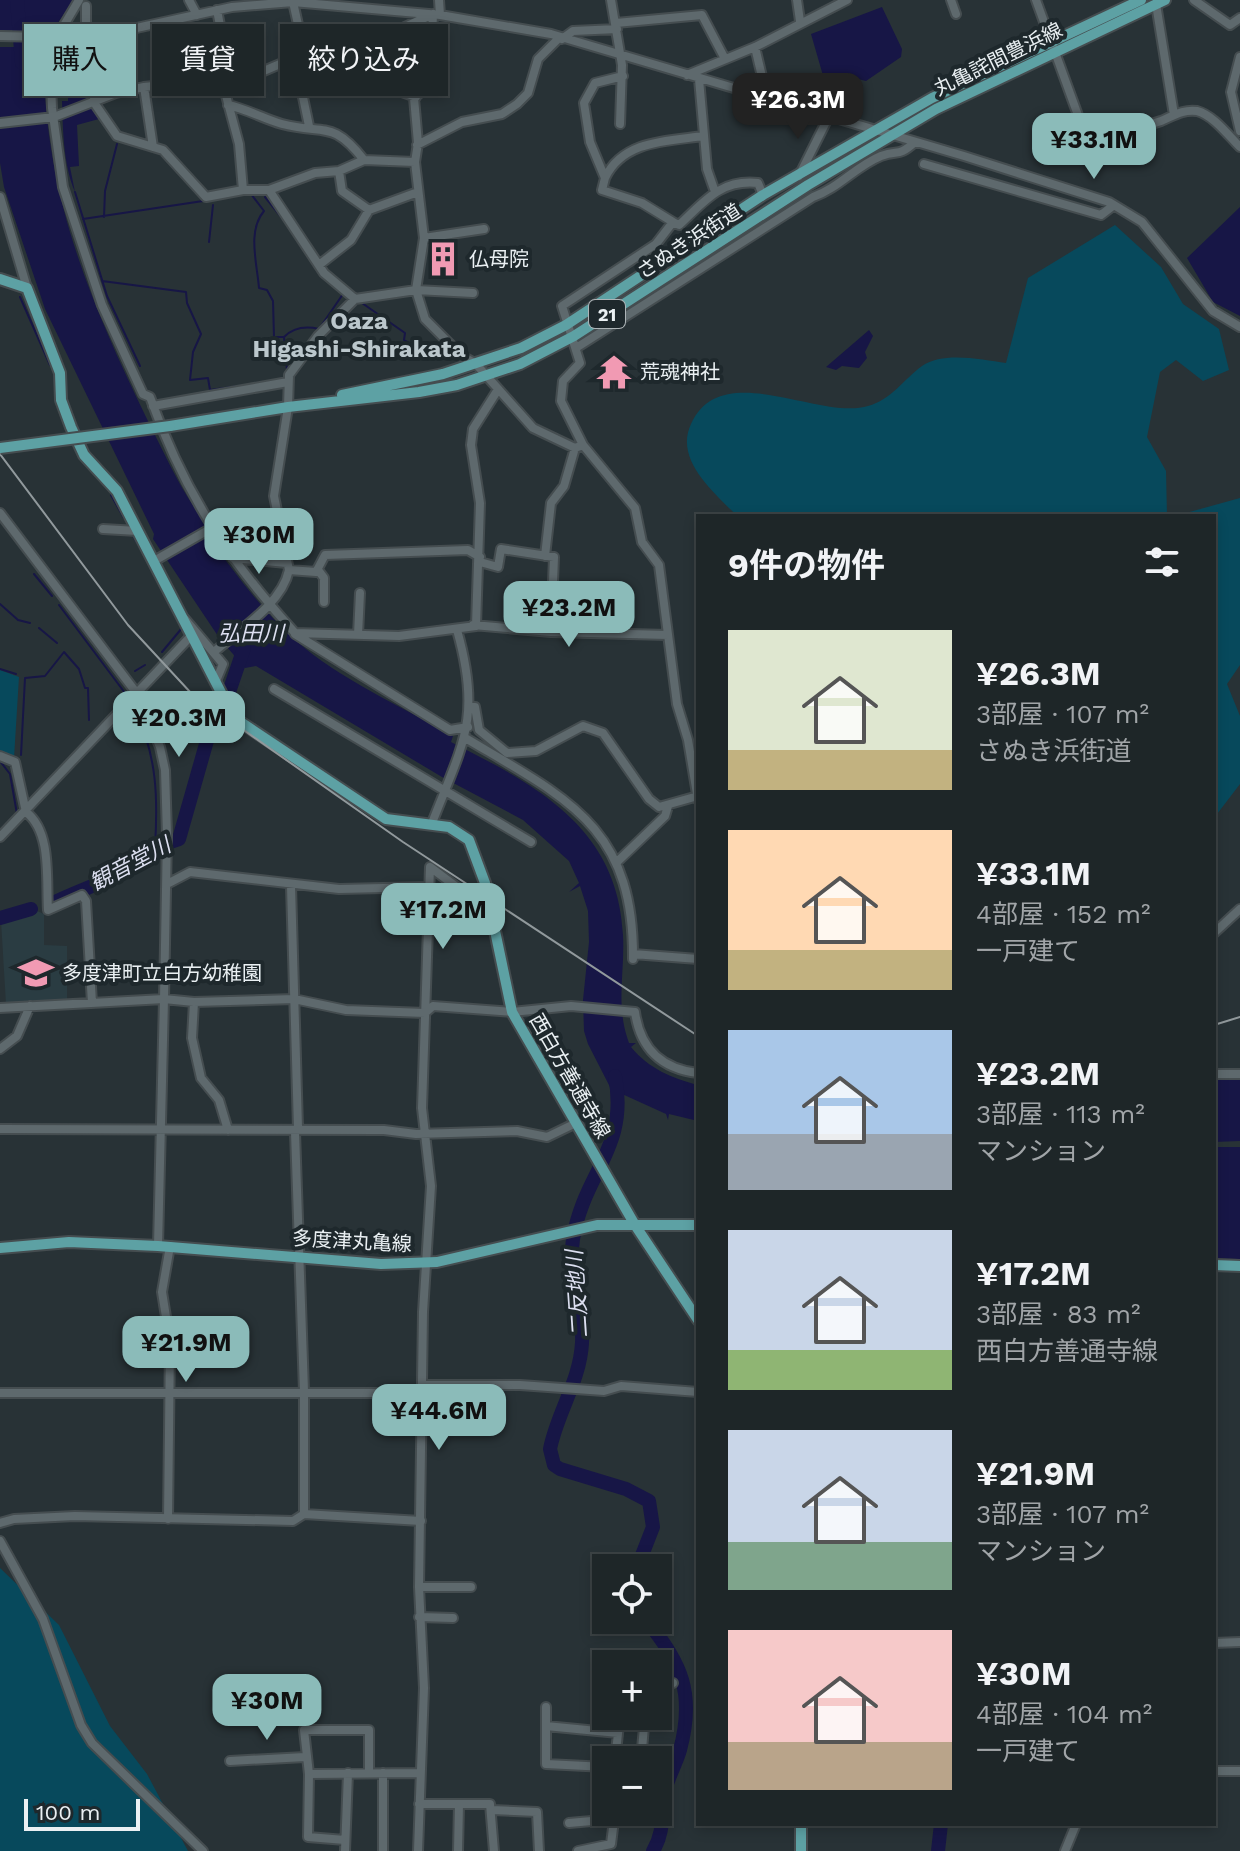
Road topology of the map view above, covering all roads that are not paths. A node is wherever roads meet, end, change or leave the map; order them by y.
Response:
1 (189, 0) edge
2 (439, 0) edge
3 (611, 0) edge
4 (797, 0) edge
5 (847, 0) edge
6 (951, 0) edge
7 (1036, 0) edge
8 (1141, 0) edge
9 (1194, 0) edge
10 (289, 1) edge
11 (326, 2) edge
12 (1161, 2) edge
13 (82, 3) edge
14 (351, 4) edge
15 (217, 10) junction
16 (956, 14) dead end
17 (197, 15) junction
18 (436, 15) junction
19 (1240, 18) edge
20 (800, 21) junction
21 (64, 24) edge
22 (84, 24) edge
23 (219, 24) edge
24 (293, 24) edge
25 (416, 24) edge
26 (617, 26) junction
27 (136, 28) edge
28 (0, 36) edge
29 (24, 36) edge
30 (560, 38) junction
31 (1053, 46) junction
32 (755, 47) junction
33 (622, 56) junction
34 (724, 57) junction
35 (1240, 57) edge
36 (687, 75) junction
37 (623, 76) junction
38 (699, 79) junction
39 (152, 86) edge
40 (144, 87) junction
41 (136, 89) edge
42 (51, 96) edge
43 (107, 96) edge
44 (228, 96) edge
45 (305, 96) edge
46 (416, 97) joint
47 (767, 98) junction
48 (93, 101) junction
49 (228, 105) junction
50 (1174, 115) junction
51 (829, 116) junction
52 (49, 118) junction
53 (0, 123) edge
54 (620, 124) dead end
55 (309, 126) junction
56 (876, 130) junction
57 (1240, 131) edge
58 (704, 136) junction
59 (894, 137) junction
60 (915, 142) junction
61 (417, 145) junction
62 (153, 147) junction
63 (1240, 147) edge
64 (364, 160) junction
65 (415, 162) junction
66 (924, 164) dead end
67 (339, 171) junction
68 (799, 176) junction
69 (605, 178) junction
70 (714, 189) junction
71 (243, 190) junction
72 (269, 190) junction
73 (418, 192) junction
74 (763, 195) junction
75 (0, 197) edge
76 (1114, 205) junction
77 (369, 210) junction
78 (673, 222) junction
79 (484, 229) dead end
80 (424, 238) junction
81 (319, 265) junction
82 (0, 279) edge
83 (27, 288) junction
84 (416, 290) junction
85 (473, 293) dead end
86 (355, 299) junction
87 (566, 325) junction
88 (1240, 327) edge
89 (574, 336) junction
90 (576, 348) junction
91 (476, 364) junction
92 (485, 376) junction
93 (288, 382) junction
94 (497, 391) junction
95 (153, 406) junction
96 (288, 407) junction
97 (579, 446) junction
98 (0, 448) edge
99 (0, 513) edge
100 (103, 529) dead end
101 (208, 530) junction
102 (133, 531) junction
103 (545, 556) junction
104 (233, 558) junction
105 (480, 559) junction
106 (155, 560) junction
107 (288, 566) junction
108 (318, 570) junction
109 (360, 593) dead end
110 (324, 602) dead end
111 (268, 604) junction
112 (184, 618) junction
113 (472, 625) junction
114 (457, 630) junction
115 (551, 632) junction
116 (295, 633) junction
117 (358, 635) junction
118 (668, 635) junction
119 (191, 636) junction
120 (214, 652) junction
121 (216, 681) junction
122 (274, 689) dead end
123 (138, 695) junction
124 (469, 707) junction
125 (468, 727) junction
126 (467, 739) junction
127 (0, 756) edge
128 (446, 788) junction
129 (696, 791) edge
130 (696, 797) edge
131 (668, 806) junction
132 (26, 812) junction
133 (432, 823) junction
134 (0, 837) edge
135 (531, 842) dead end
136 (617, 862) junction
137 (167, 884) junction
138 (291, 886) junction
139 (429, 887) junction
140 (1240, 909) edge
141 (490, 912) junction
142 (1216, 931) edge
143 (696, 959) edge
144 (164, 999) junction
145 (294, 999) junction
146 (194, 1002) junction
147 (92, 1003) junction
148 (30, 1006) junction
149 (0, 1008) edge
150 (512, 1012) junction
151 (425, 1013) junction
152 (0, 1049) edge
153 (696, 1073) edge
154 (1216, 1074) edge
155 (1240, 1074) edge
156 (576, 1123) junction
157 (0, 1129) edge
158 (228, 1130) junction
159 (163, 1131) junction
160 (295, 1132) junction
161 (427, 1132) junction
162 (635, 1225) junction
163 (696, 1225) edge
164 (164, 1246) junction
165 (0, 1248) edge
166 (297, 1257) junction
167 (427, 1262) junction
168 (1216, 1265) edge
169 (1240, 1266) edge
170 (696, 1317) edge
171 (423, 1385) junction
172 (304, 1391) junction
173 (696, 1392) edge
174 (0, 1393) edge
175 (170, 1393) junction
176 (304, 1514) junction
177 (168, 1519) junction
178 (421, 1521) junction
179 (0, 1523) edge
180 (0, 1541) edge
181 (419, 1587) junction
182 (471, 1587) dead end
183 (419, 1617) junction
184 (453, 1618) dead end
185 (1240, 1642) edge
186 (1216, 1643) edge
187 (546, 1707) dead end
188 (546, 1726) junction
189 (618, 1730) edge
190 (618, 1733) junction
191 (617, 1746) edge
192 (305, 1757) junction
193 (230, 1761) dead end
194 (592, 1766) edge
195 (1216, 1771) edge
196 (1240, 1771) edge
197 (348, 1773) junction
198 (369, 1773) junction
199 (383, 1773) junction
200 (419, 1773) junction
201 (309, 1774) junction
202 (419, 1804) junction
203 (459, 1804) junction
204 (492, 1810) junction
205 (592, 1819) edge
206 (569, 1823) dead end
207 (613, 1826) edge
208 (801, 1826) edge
209 (1075, 1826) edge
210 (345, 1840) junction
211 (203, 1851) edge
212 (345, 1851) edge
213 (383, 1851) edge
214 (418, 1851) edge
215 (458, 1851) edge
216 (494, 1851) edge
217 (539, 1851) edge
218 (578, 1851) edge
219 (801, 1851) edge
220 (1065, 1851) edge

1 - 17 street
2 - 18 street
3 - 26 street
4 - 20 street
5 - 20 street
6 - 16 street
7 - 31 street
8 - 31 main road, 丸亀詫間豊浜線 / 21
9 - 19 street
10 - 11 street
10 - 15 street
10 - 24 street
11 - 14 street
12 - 31 main road, 丸亀詫間豊浜線 / 21
12 - 50 street
13 - 21 street
13 - 22 street
14 - 18 street
15 - 17 street
15 - 23 street
17 - 27 street
18 - 25 street
18 - 30 street
18 - 46 street
20 - 32 street
26 - 30 street
26 - 33 street
26 - 34 street
28 - 29 street
30 - 33 street
30 - 61 street
31 - 50 street
31 - 56 main road, 丸亀詫間豊浜線 / 21
31 - 59 main road, 丸亀詫間豊浜線 / 21
32 - 34 street
32 - 47 street
33 - 36 street
33 - 37 street
34 - 36 street
35 - 57 street
36 - 38 street
37 - 54 street
37 - 69 street
38 - 47 street
38 - 58 street
39 - 40 street
40 - 41 street
40 - 62 street
42 - 52 street
43 - 48 street
44 - 49 street
45 - 55 street
46 - 61 street
47 - 51 street
48 - 52 street
48 - 62 street
49 - 55 street
49 - 71 street
50 - 63 street
51 - 56 street
51 - 68 street
52 - 53 street
52 - 95 street
55 - 64 street
56 - 59 street
56 - 68 main road, さぬき浜街道 / 21
58 - 69 street
58 - 70 street
59 - 60 street
59 - 89 main road, さぬき浜街道 / 21
60 - 76 street
60 - 90 street
61 - 65 street
62 - 71 street
64 - 65 street
64 - 67 street
65 - 73 street
66 - 76 street
67 - 72 street
67 - 77 street
68 - 74 main road, さぬき浜街道 / 21
69 - 78 street
70 - 74 street
70 - 78 street
71 - 72 street
72 - 81 street
73 - 77 street
73 - 80 street
74 - 87 main road, さぬき浜街道 / 21
75 - 83 street
76 - 88 street
77 - 81 street
78 - 87 street
79 - 80 street
80 - 84 street
81 - 86 street
82 - 83 main road
83 - 102 main road, 西白方善通寺線
84 - 85 street
84 - 86 street
84 - 91 street
86 - 93 street
87 - 89 street
87 - 91 main road, 21
89 - 90 street
89 - 92 main road, さぬき浜街道 / 21
90 - 97 street
91 - 92 street
91 - 96 main road, 21
92 - 94 street
92 - 96 main road, さぬき浜街道 / 21
93 - 95 street
93 - 96 street
94 - 97 street
94 - 105 street
95 - 101 street
96 - 98 main road, さぬき浜街道 / 21, bridge
96 - 107 street
97 - 103 street
97 - 118 street
99 - 123 street
100 - 102 street
101 - 104 street
101 - 106 street
102 - 106 main road, 西白方善通寺線
103 - 105 street
103 - 115 street
104 - 107 street
104 - 111 street
105 - 108 street
105 - 113 street
106 - 112 main road, 西白方善通寺線
107 - 108 street
107 - 111 street
108 - 110 street
109 - 117 street
111 - 116 street
111 - 120 street
112 - 119 main road, 西白方善通寺線
112 - 120 street
113 - 114 street
113 - 115 street
114 - 117 street
114 - 124 street
115 - 118 street
116 - 117 street
116 - 125 street
118 - 129 street
119 - 121 main road, 西白方善通寺線
119 - 123 street
120 - 121 street
121 - 133 main road, 西白方善通寺線
122 - 128 street
123 - 132 street
123 - 137 street
124 - 125 street
124 - 131 street
125 - 126 street
126 - 128 street
126 - 136 street
127 - 132 street
128 - 133 street
128 - 135 street
130 - 131 street
131 - 136 street
132 - 134 street
132 - 147 street
133 - 141 main road, 西白方善通寺線
136 - 143 street
137 - 138 street
137 - 144 street
138 - 139 street
138 - 145 street
139 - 141 street
139 - 151 street
140 - 142 street
141 - 150 main road, 西白方善通寺線
144 - 146 street
144 - 147 street
144 - 159 street
145 - 146 street
145 - 151 street
145 - 160 street
146 - 158 street
147 - 148 street
148 - 149 street
148 - 152 street
150 - 151 street
150 - 153 street
150 - 156 main road, 西白方善通寺線
151 - 161 street
154 - 155 street
156 - 161 street
156 - 162 main road, 西白方善通寺線
157 - 159 street
158 - 159 street
158 - 160 street
159 - 164 street
160 - 161 street
160 - 166 street
161 - 167 street
162 - 163 main road, 多度津丸亀線
162 - 167 main road, 多度津丸亀線
162 - 170 main road, 西白方善通寺線
164 - 165 main road, 多度津丸亀線
164 - 166 main road, 多度津丸亀線
164 - 175 street
166 - 167 main road, 多度津丸亀線
166 - 172 street
167 - 171 street
168 - 169 main road
171 - 172 street
171 - 173 street
171 - 178 street
172 - 175 street
172 - 176 street
174 - 175 street
175 - 177 street
176 - 177 street
176 - 178 street
177 - 179 street
178 - 181 street
180 - 211 street
181 - 182 street
181 - 183 street
183 - 184 street
183 - 200 street
185 - 186 street
187 - 188 street
188 - 190 street
188 - 194 street
189 - 190 street
190 - 191 street
192 - 193 street
192 - 198 street
192 - 201 street
195 - 196 street
197 - 198 street
197 - 201 street
197 - 210 street
198 - 199 street
199 - 200 street
199 - 213 street
200 - 202 street
201 - 210 street
202 - 203 street
202 - 214 street
203 - 204 street
203 - 215 street
204 - 216 street
204 - 217 street
205 - 206 street
207 - 218 street
208 - 219 main road
209 - 220 street
210 - 212 street

